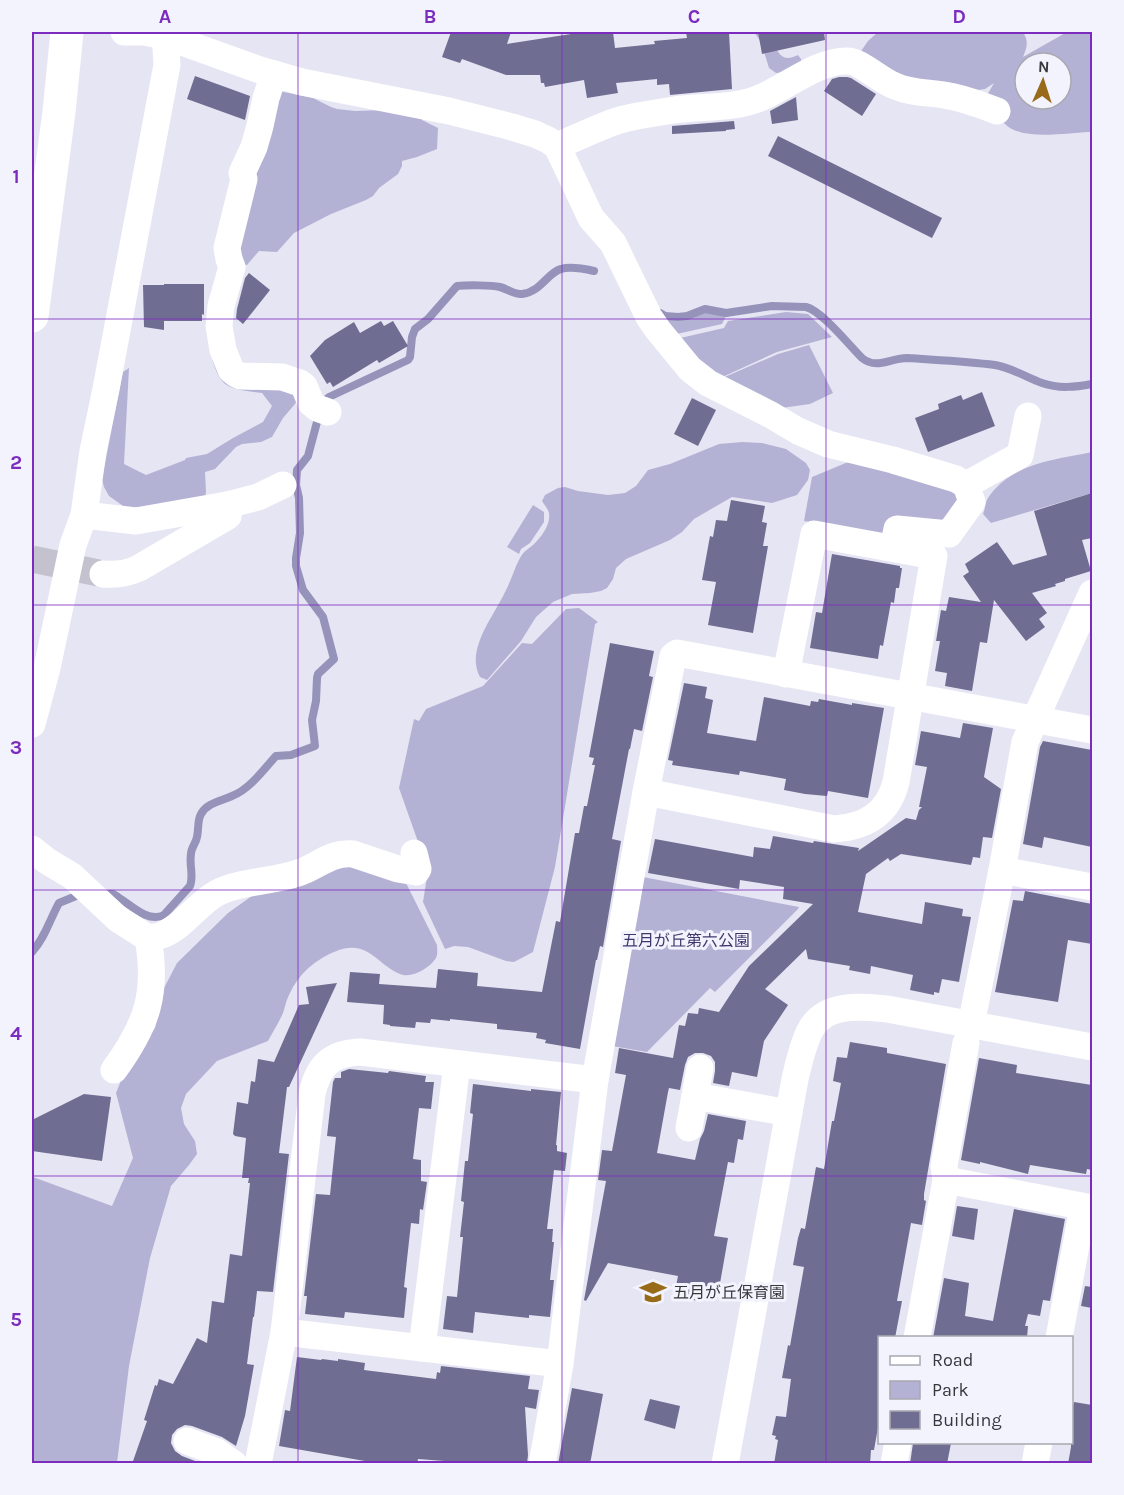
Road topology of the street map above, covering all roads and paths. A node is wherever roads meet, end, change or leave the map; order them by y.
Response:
1 (67, 32) edge
2 (124, 32) edge
3 (158, 33) edge
4 (274, 74) junction
5 (997, 111) dead end
6 (557, 146) junction
7 (32, 316) edge
8 (328, 412) dead end
9 (1028, 416) dead end
10 (283, 485) dead end
11 (966, 485) junction
12 (227, 505) junction
13 (84, 515) junction
14 (893, 548) junction
15 (103, 574) tunnel mouth
16 (1092, 593) edge
17 (786, 674) junction
18 (911, 697) junction
19 (1034, 719) junction
20 (32, 724) edge
21 (1092, 730) edge
22 (646, 792) junction
23 (32, 849) edge
24 (414, 853) dead end
25 (1002, 870) junction
26 (1092, 886) edge
27 (148, 938) junction
28 (969, 1034) junction
29 (1092, 1047) edge
30 (457, 1064) junction
31 (700, 1068) dead end
32 (114, 1070) dead end
33 (595, 1080) junction
34 (695, 1096) junction
35 (789, 1113) junction
36 (689, 1128) dead end
37 (946, 1180) junction
38 (1088, 1208) edge
39 (284, 1332) junction
40 (917, 1336) edge
41 (1059, 1336) edge
42 (422, 1348) junction
43 (560, 1364) junction
44 (187, 1441) dead end
45 (898, 1444) edge
46 (1039, 1444) edge
47 (234, 1464) edge
48 (258, 1464) edge
49 (542, 1464) edge
50 (724, 1464) edge
51 (894, 1464) edge
52 (1035, 1464) edge

1 - 7 highway
2 - 3 street
3 - 4 street
3 - 13 street
4 - 6 street
4 - 8 street
5 - 6 street
6 - 11 street
9 - 11 street
10 - 12 street
11 - 14 street
12 - 13 street
12 - 15 street
13 - 20 street
14 - 17 street
14 - 18 street
16 - 19 street
17 - 18 street
17 - 22 street
18 - 19 street
18 - 22 street
19 - 21 street
19 - 25 street
22 - 33 street
23 - 27 street
24 - 27 street
25 - 26 street
25 - 28 street
27 - 32 street
28 - 29 street
28 - 35 street
28 - 37 street
30 - 33 street
30 - 39 street
30 - 42 street
31 - 34 street
33 - 43 street
34 - 35 street
34 - 36 street
35 - 50 street
37 - 38 street
37 - 40 street
38 - 41 street
39 - 42 street
39 - 48 street
42 - 43 street
43 - 49 street
44 - 47 street
45 - 51 street
46 - 52 street

